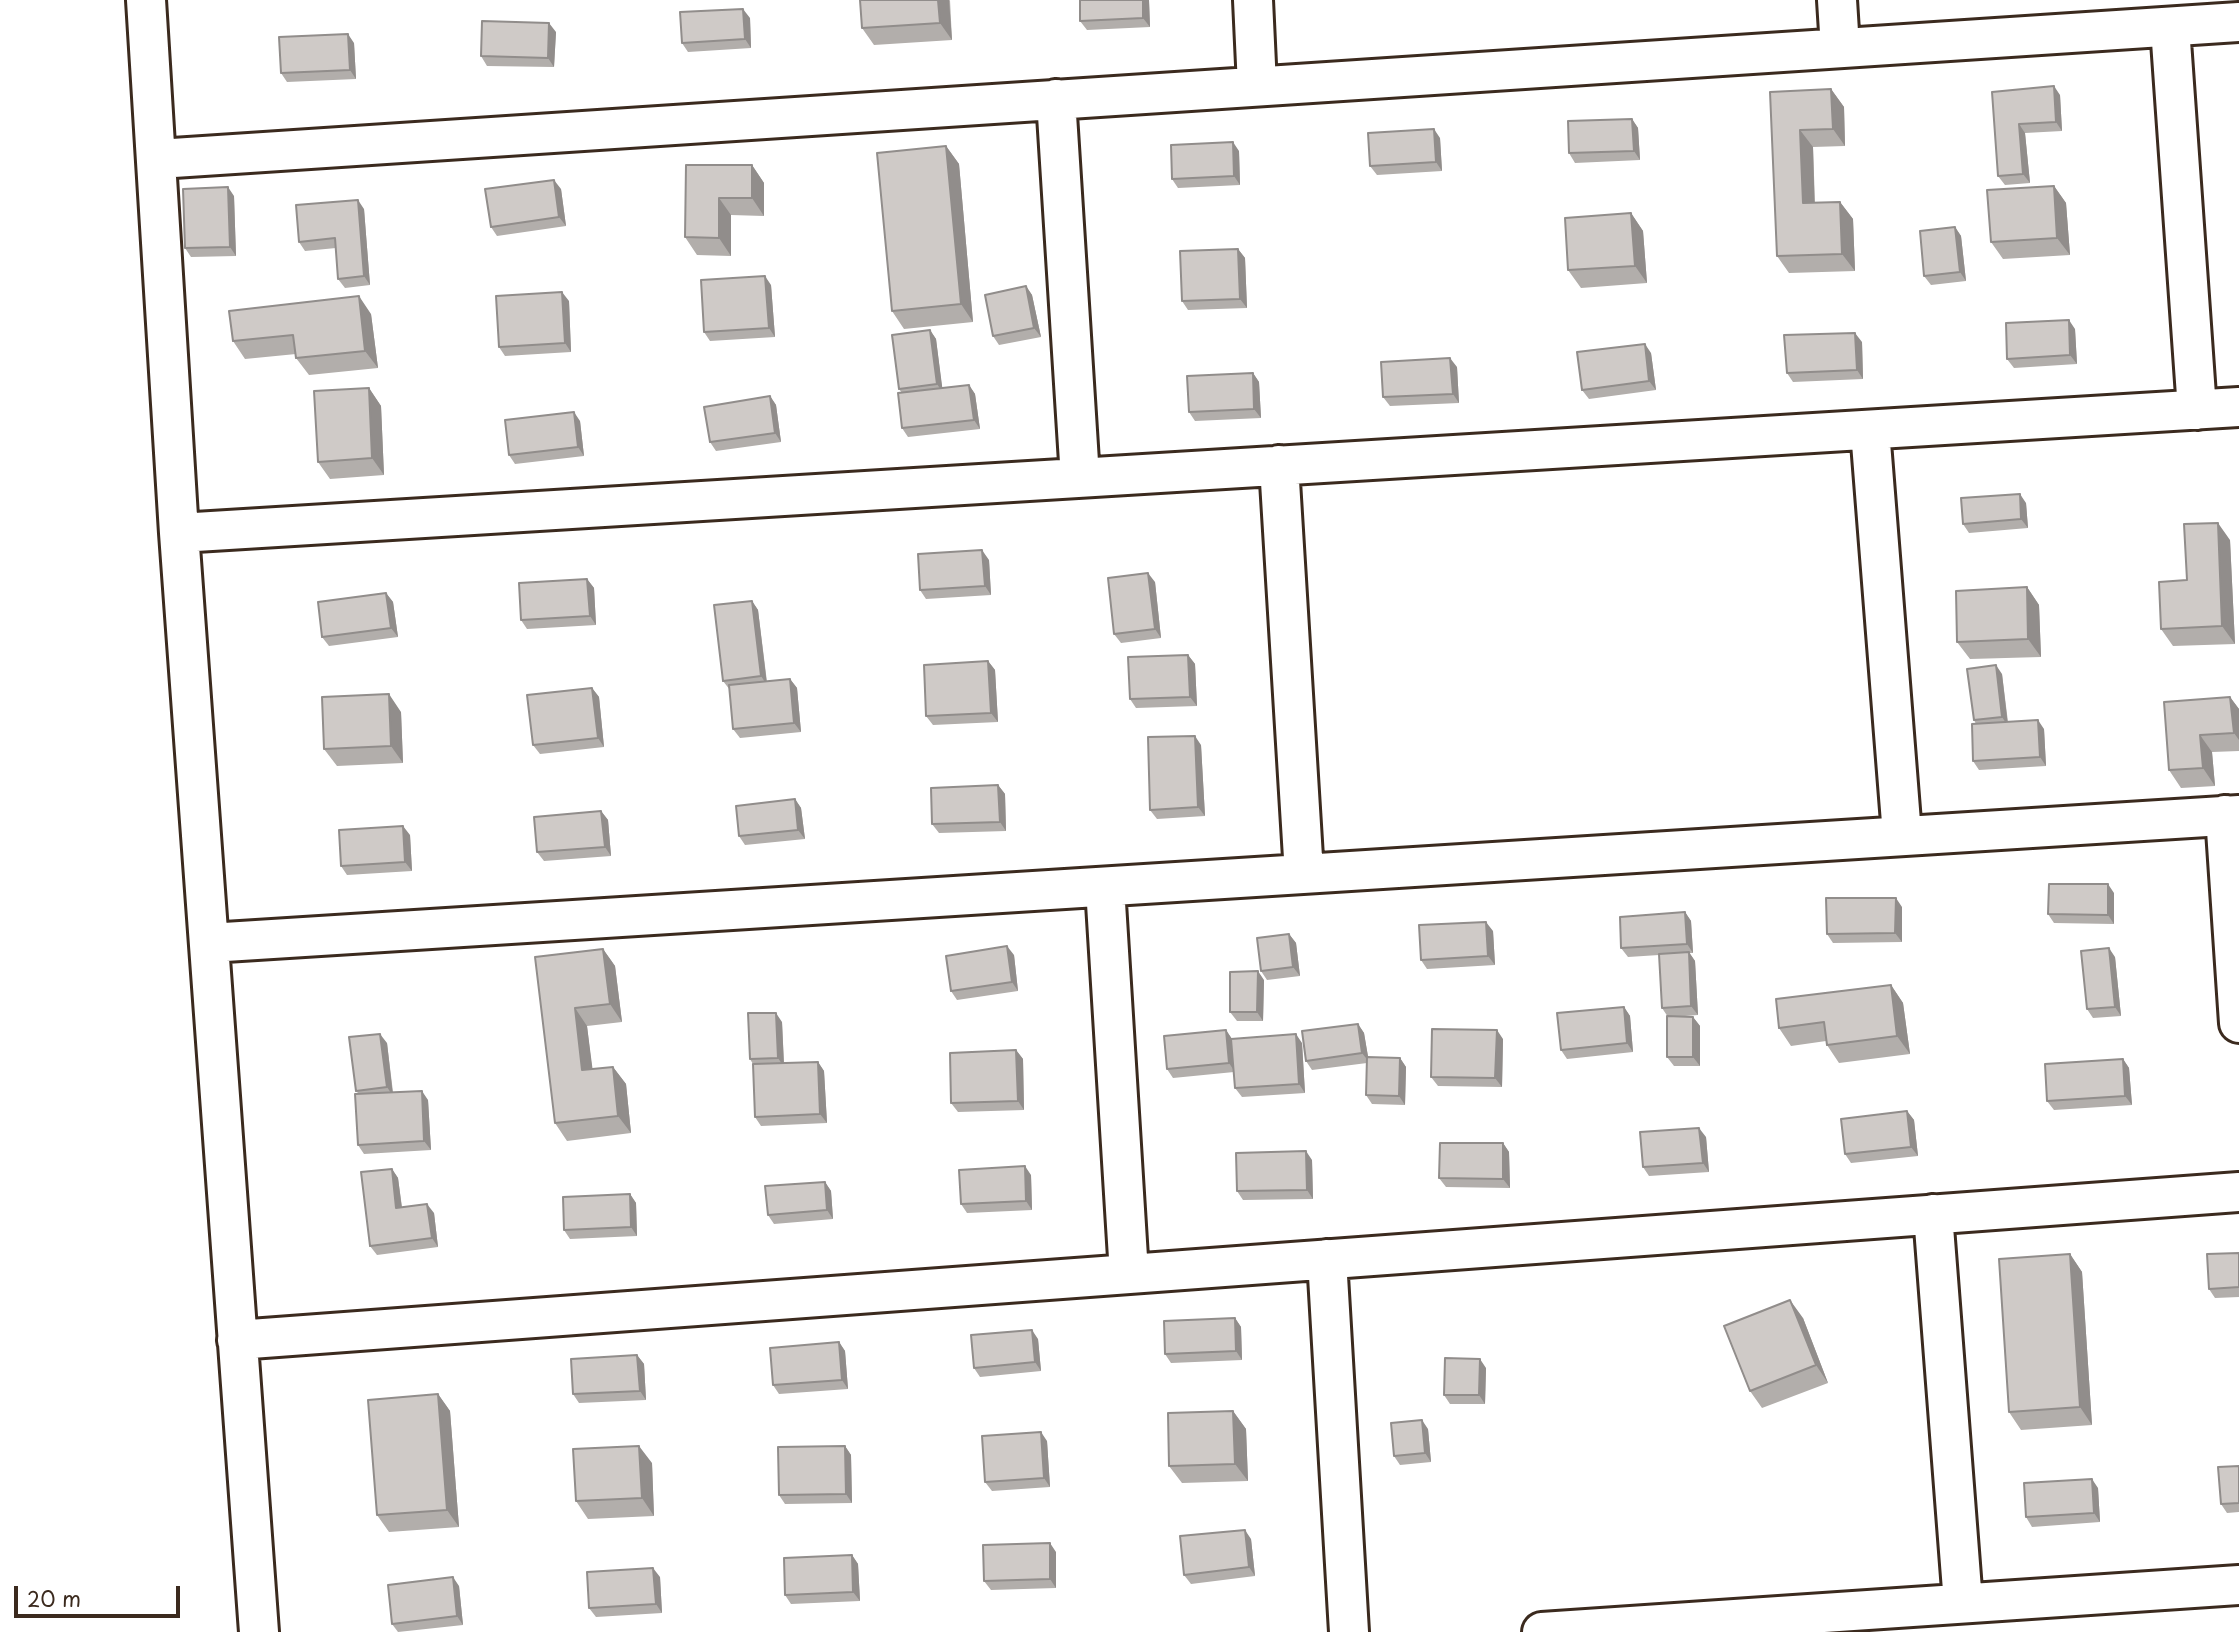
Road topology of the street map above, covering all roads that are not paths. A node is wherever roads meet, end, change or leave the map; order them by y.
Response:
1 (146, 0) edge
2 (1253, 0) edge
3 (1837, 0) edge
4 (2239, 22) edge
5 (2170, 27) junction
6 (1840, 48) junction
7 (1256, 86) junction
8 (1056, 99) junction
9 (158, 159) junction
10 (2239, 407) edge
11 (2197, 410) junction
12 (1870, 430) junction
13 (1279, 465) junction
14 (1080, 478) junction
15 (179, 533) junction
16 (2232, 815) edge
17 (1902, 835) junction
18 (1304, 874) junction
19 (1105, 887) junction
20 (209, 943) junction
21 (2239, 1023) edge
22 (2239, 1192) edge
23 (1933, 1214) junction
24 (1327, 1259) junction
25 (1129, 1274) junction
26 (237, 1340) junction
27 (2239, 1585) edge
28 (1963, 1603) junction
29 (258, 1632) edge
30 (1349, 1632) edge
31 (1542, 1632) edge

1 - 9 street
2 - 7 street
3 - 6 street
4 - 5 street
5 - 6 street
5 - 11 street
6 - 7 street
7 - 8 street
8 - 9 street
8 - 14 street
9 - 15 street
10 - 11 street
11 - 12 street
12 - 13 street
12 - 17 street
13 - 14 street
13 - 18 street
14 - 15 street
15 - 20 street
16 - 17 street
16 - 21 street
17 - 18 street
18 - 19 street
19 - 20 street
19 - 25 street
20 - 26 street
22 - 23 street
23 - 24 street
23 - 28 street
24 - 25 street
24 - 30 street
25 - 26 street
26 - 29 street
27 - 28 street
28 - 31 street

